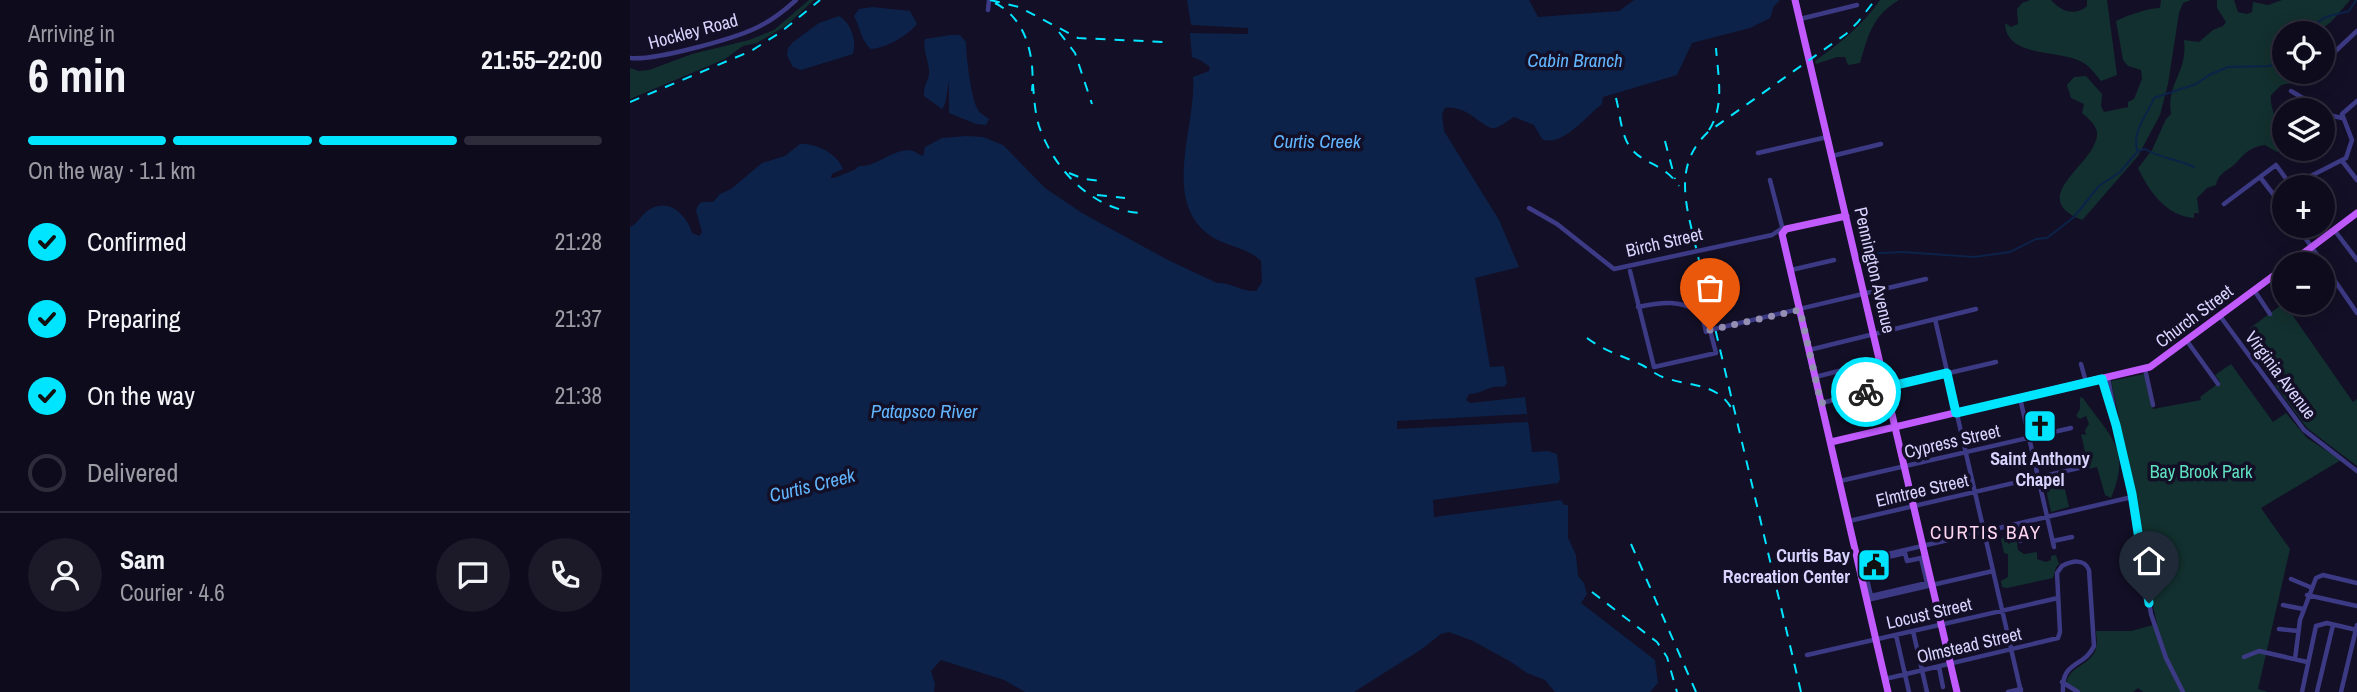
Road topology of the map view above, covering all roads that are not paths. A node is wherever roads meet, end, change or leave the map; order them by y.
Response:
1 (796, 0) edge
2 (989, 0) edge
3 (1798, 0) edge
4 (1857, 5) dead end
5 (988, 10) dead end
6 (1800, 19) junction
7 (2357, 31) edge
8 (2335, 52) edge
9 (630, 58) edge
10 (2291, 91) dead end
11 (2357, 101) edge
12 (2342, 118) junction
13 (1827, 137) junction
14 (1881, 145) dead end
15 (1758, 153) dead end
16 (1832, 156) junction
17 (2343, 162) junction
18 (2260, 177) junction
19 (1770, 180) dead end
20 (2357, 180) edge
21 (2272, 192) edge
22 (2224, 204) dead end
23 (1529, 208) dead end
24 (2357, 213) edge
25 (1846, 216) junction
26 (1835, 218) junction
27 (2335, 229) edge
28 (1782, 230) junction
29 (2335, 231) edge
30 (2307, 238) edge
31 (2324, 238) edge
32 (2313, 246) junction
33 (2305, 252) edge
34 (1834, 260) dead end
35 (2357, 260) edge
36 (1857, 264) junction
37 (1791, 270) junction
38 (1630, 271) dead end
39 (2272, 277) edge
40 (1926, 279) dead end
41 (2254, 290) junction
42 (1864, 295) junction
43 (1638, 307) junction
44 (1976, 309) dead end
45 (1800, 310) junction
46 (2357, 313) edge
47 (2270, 314) dead end
48 (2220, 316) junction
49 (1934, 319) junction
50 (1706, 332) dead end
51 (1874, 334) junction
52 (2187, 341) junction
53 (1809, 350) junction
54 (1880, 361) junction
55 (1996, 362) dead end
56 (2081, 363) dead end
57 (2145, 369) junction
58 (1947, 373) junction
59 (1815, 377) junction
60 (2105, 378) junction
61 (2086, 383) junction
62 (2218, 384) dead end
63 (1886, 388) junction
64 (2020, 398) junction
65 (1821, 403) junction
66 (2153, 405) dead end
67 (1956, 413) junction
68 (1895, 427) junction
69 (2071, 428) dead end
70 (2029, 438) junction
71 (1831, 442) junction
72 (1966, 452) junction
73 (1904, 467) junction
74 (2083, 467) dead end
75 (2357, 471) edge
76 (2038, 477) junction
77 (1840, 481) junction
78 (1975, 492) junction
79 (2132, 497) junction
80 (1913, 506) junction
81 (2047, 516) junction
82 (1849, 521) junction
83 (2016, 524) junction
84 (1984, 531) junction
85 (2072, 537) dead end
86 (2020, 541) dead end
87 (1923, 545) junction
88 (1858, 561) junction
89 (1993, 571) junction
90 (2291, 579) dead end
91 (2357, 583) edge
92 (1929, 584) junction
93 (2311, 587) junction
94 (2307, 596) junction
95 (2058, 598) junction
96 (1867, 600) junction
97 (2283, 604) dead end
98 (2357, 606) edge
99 (2303, 609) junction
100 (2002, 611) junction
101 (1941, 625) junction
102 (2333, 625) junction
103 (2357, 628) edge
104 (2279, 629) dead end
105 (1913, 631) junction
106 (2298, 631) junction
107 (1896, 635) junction
108 (1876, 639) junction
109 (2012, 650) junction
110 (1807, 655) dead end
111 (2244, 657) dead end
112 (2295, 659) junction
113 (2307, 662) junction
114 (1950, 664) junction
115 (1939, 667) junction
116 (1922, 671) junction
117 (1905, 675) junction
118 (1885, 679) junction
119 (2062, 682) junction
120 (1943, 687) dead end
121 (2021, 691) edge
122 (1888, 692) edge
123 (1909, 692) edge
124 (1927, 692) edge
125 (1957, 692) edge
126 (2008, 692) edge
127 (2063, 692) edge
128 (2078, 692) edge
129 (2183, 692) edge
130 (2302, 692) edge
131 (2317, 692) edge
132 (2341, 692) edge

1 - 9 street, Hockley Road
2 - 5 street
3 - 6 main road, Pennington Avenue
4 - 6 street
6 - 13 main road, Pennington Avenue
7 - 8 street
10 - 12 street
11 - 12 street
12 - 17 street
13 - 15 street
13 - 16 main road, Pennington Avenue
14 - 16 street
16 - 25 main road, Pennington Avenue
17 - 18 street
17 - 20 street
18 - 21 street
18 - 22 street
19 - 28 street
23 - 28 street, Birch Street
24 - 27 main road
25 - 26 main road, Birch Street
25 - 36 main road, Pennington Avenue
26 - 28 main road, Birch Street
26 - 36 main road
28 - 37 main road
29 - 35 street
30 - 32 street
31 - 32 main road
32 - 33 main road
32 - 46 street
34 - 37 street
36 - 42 main road, Pennington Avenue
37 - 45 main road
38 - 43 street
39 - 41 main road, Church Street
40 - 42 street
41 - 47 street
41 - 48 main road, Church Street
42 - 45 street
42 - 51 main road, Pennington Avenue
43 - 45 street
43 - 50 street
44 - 49 street
45 - 53 main road
48 - 52 main road, Church Street
48 - 75 street, Virginia Avenue
49 - 51 street
49 - 58 street
51 - 53 street
51 - 54 main road, Pennington Avenue
52 - 57 main road, Church Street
52 - 62 street
53 - 59 main road
54 - 59 street
54 - 63 main road, Pennington Avenue
55 - 58 street
56 - 61 street
57 - 60 main road, Church Street
57 - 66 street
58 - 63 street
58 - 67 street
59 - 65 main road
60 - 61 main road, Church Street
60 - 79 street
61 - 64 main road, Church Street
63 - 65 street
63 - 68 main road, Pennington Avenue
64 - 67 main road, Church Street
64 - 70 street
65 - 71 main road
67 - 68 main road, Church Street
67 - 72 street
68 - 71 main road, Church Street
68 - 73 main road, Pennington Avenue
69 - 70 street, Cypress Street
70 - 72 street, Cypress Street
70 - 76 street
71 - 77 main road
72 - 73 street, Cypress Street
72 - 78 street
73 - 77 street, Cypress Street
73 - 80 main road, Pennington Avenue
74 - 76 street, Elmtree Street
76 - 78 street, Elmtree Street
76 - 81 street
77 - 82 main road
78 - 80 street, Elmtree Street
78 - 84 street
79 - 81 street
79 - 129 street
80 - 82 street, Elmtree Street
80 - 87 main road, Pennington Avenue
81 - 83 street
81 - 85 street
82 - 88 main road
83 - 84 street
83 - 86 street
84 - 87 street
84 - 89 street
87 - 88 street
87 - 92 main road, Pennington Avenue
88 - 96 main road
89 - 92 street
89 - 100 street
90 - 93 street
91 - 93 street
92 - 92 street
92 - 96 street
92 - 101 main road, Pennington Avenue
93 - 94 street
94 - 98 street
94 - 99 street
95 - 100 street, Locust Street
95 - 109 street, Olmstead Street
95 - 119 street
96 - 108 main road
97 - 99 street
99 - 106 street
100 - 101 street, Locust Street
100 - 109 street
101 - 105 street, Locust Street
101 - 114 main road, Pennington Avenue
102 - 103 street
102 - 113 street
102 - 131 street
103 - 132 street
104 - 106 street
105 - 107 street, Locust Street
105 - 116 street
106 - 112 street
107 - 108 street, Locust Street
107 - 117 street
108 - 110 street, Locust Street
108 - 118 main road
109 - 114 street, Olmstead Street
109 - 121 street
111 - 112 street
112 - 113 street
113 - 130 street
114 - 115 street, Olmstead Street
114 - 125 main road, Pennington Avenue
115 - 116 street, Olmstead Street
115 - 120 street
116 - 117 street, Olmstead Street
116 - 124 street
117 - 118 street, Olmstead Street
117 - 123 street
118 - 122 main road
119 - 127 street
119 - 128 street
121 - 126 street

